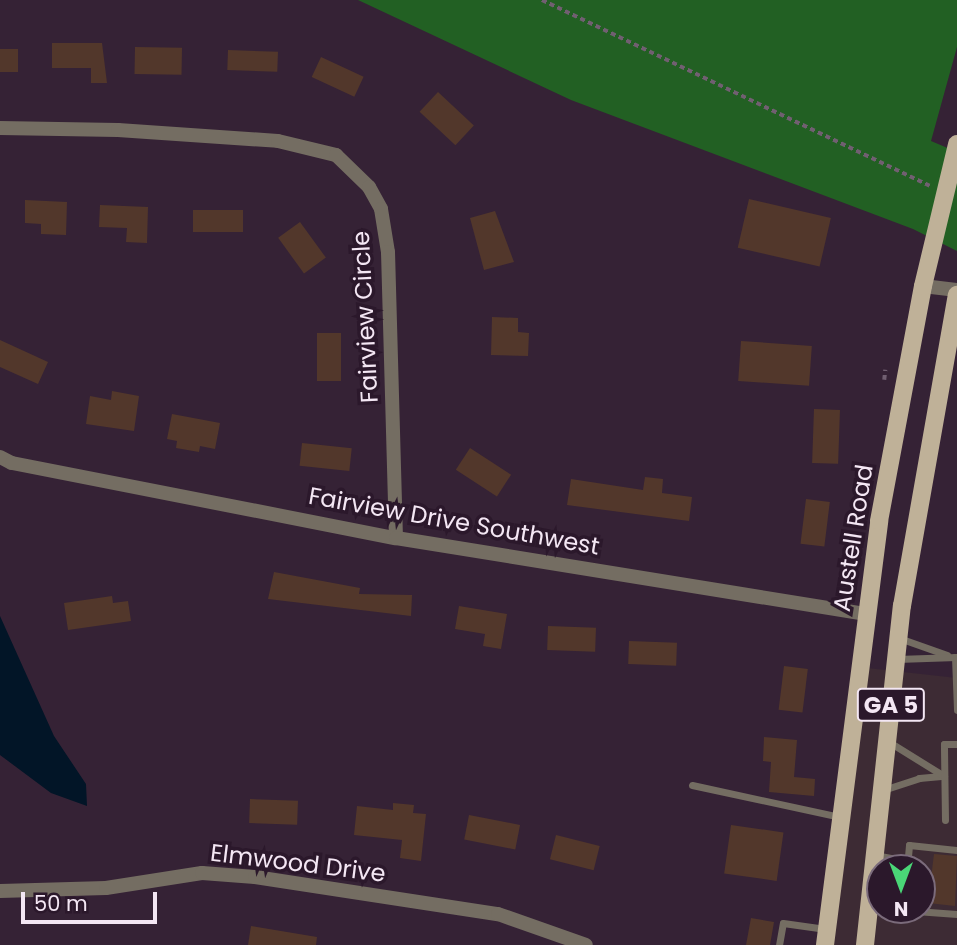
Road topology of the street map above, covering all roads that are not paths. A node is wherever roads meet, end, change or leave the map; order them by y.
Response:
1 (0, 128) edge
2 (957, 144) edge
3 (923, 286) junction
4 (957, 293) edge
5 (0, 457) edge
6 (396, 538) junction
7 (865, 614) junction
8 (898, 638) junction
9 (956, 657) edge
10 (896, 659) junction
11 (957, 710) edge
12 (887, 740) junction
13 (957, 744) edge
14 (944, 776) junction
15 (692, 785) dead end
16 (882, 790) junction
17 (840, 817) junction
18 (945, 820) dead end
19 (957, 850) edge
20 (875, 854) edge
21 (908, 854) edge
22 (0, 891) edge
23 (936, 912) edge
24 (957, 914) edge
25 (867, 924) edge
26 (826, 937) edge
27 (586, 945) edge
28 (779, 945) edge
29 (865, 945) edge

1 - 6 street, Fairview Circle
2 - 3 main road, Austell Road / GA 5
3 - 4 street
3 - 7 main road, Austell Road / GA 5
4 - 8 main road, GA 5
5 - 6 street, Fairview Drive Southwest
6 - 7 street, Fairview Drive Southwest
7 - 17 main road, Austell Road / GA 5
8 - 9 lane
8 - 10 main road, GA 5
9 - 10 lane
9 - 11 lane
10 - 12 main road, GA 5
12 - 14 lane
12 - 16 main road, GA 5
13 - 14 lane
14 - 16 lane
14 - 18 lane
15 - 17 lane
16 - 20 main road, GA 5
17 - 26 main road, Austell Road / GA 5
19 - 21 lane
22 - 27 street, Elmwood Drive
23 - 24 lane
25 - 29 main road, GA 5
26 - 28 lane

